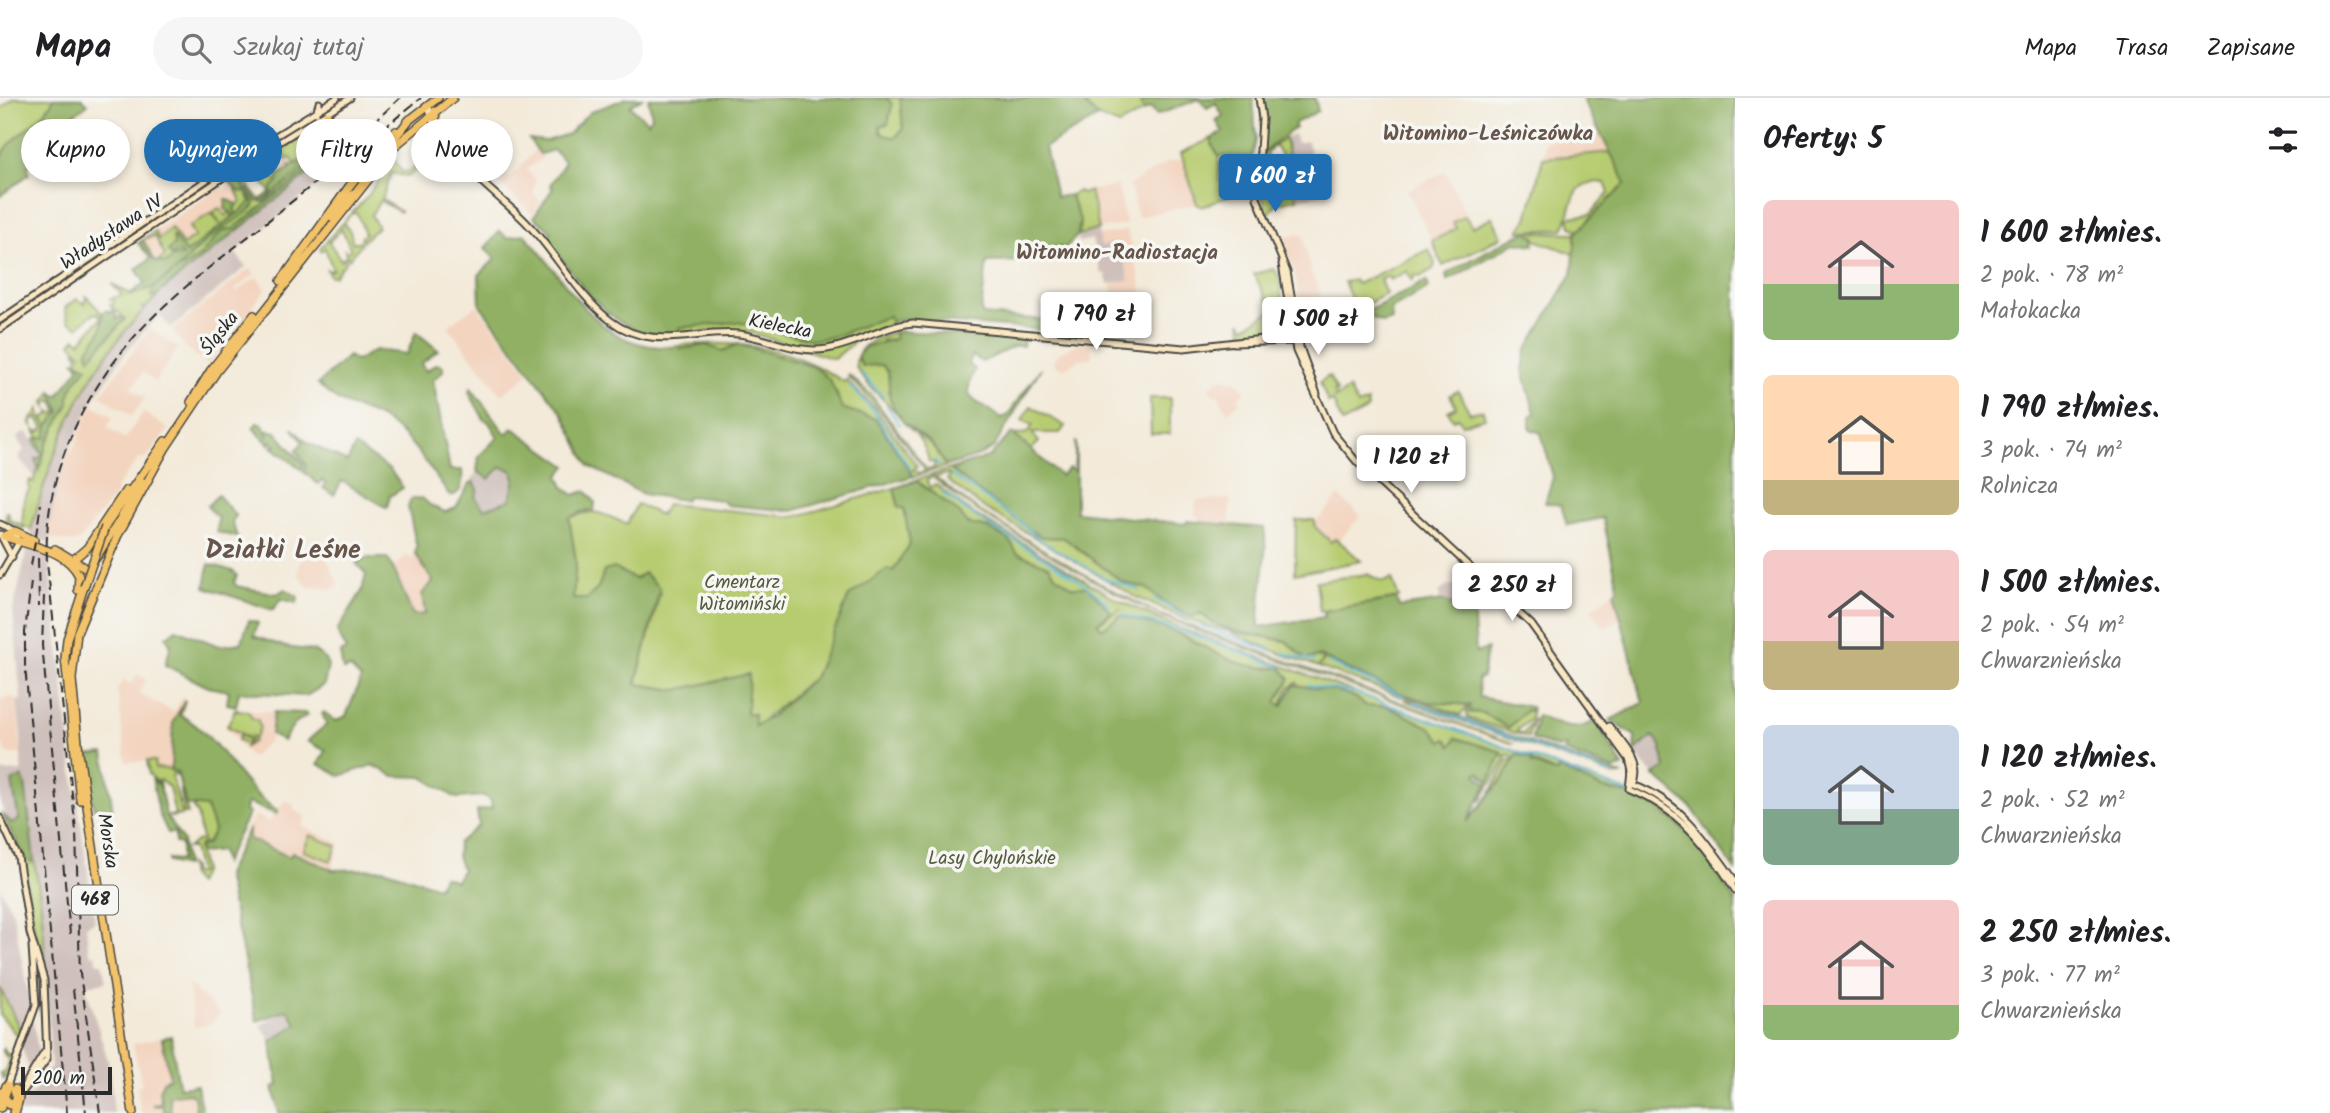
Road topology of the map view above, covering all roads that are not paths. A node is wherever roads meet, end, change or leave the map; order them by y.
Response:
1 (337, 98) edge
2 (350, 98) edge
3 (438, 98) edge
4 (453, 98) edge
5 (1259, 98) edge
6 (429, 105) junction
7 (323, 109) junction
8 (420, 112) junction
9 (432, 113) junction
10 (331, 119) edge
11 (410, 119) junction
12 (435, 119) edge
13 (436, 119) edge
14 (397, 137) edge
15 (397, 144) edge
16 (361, 182) edge
17 (364, 182) edge
18 (483, 182) edge
19 (294, 264) junction
20 (0, 320) edge
21 (0, 329) edge
22 (1295, 337) junction
23 (165, 449) junction
24 (144, 472) junction
25 (0, 524) edge
26 (15, 531) junction
27 (2, 535) edge
28 (18, 541) junction
29 (12, 557) junction
30 (71, 561) junction
31 (88, 567) junction
32 (0, 575) edge
33 (98, 577) joint
34 (84, 587) joint
35 (80, 624) junction
36 (67, 639) junction
37 (1597, 714) junction
38 (0, 818) edge
39 (1735, 881) edge
40 (1735, 890) edge
41 (32, 943) junction
42 (6, 1096) edge
43 (13, 1113) edge
44 (131, 1113) edge

1 - 7 main road, Władysława IV
2 - 7 main road, Władysława IV
3 - 6 main road
4 - 9 main road, 468
5 - 22 main road
6 - 8 main road
6 - 9 main road
7 - 10 main road
7 - 20 main road, Władysława IV
7 - 21 main road, Władysława IV
8 - 9 main road, Kielecka
8 - 11 main road
9 - 12 main road
9 - 13 main road, Kielecka
9 - 15 main road, 468
11 - 14 main road
11 - 19 main road, Śląska, bridge
16 - 19 main road, 468
17 - 23 main road, Śląska / 468
18 - 22 main road, Kielecka
19 - 24 main road, Śląska / 468
22 - 37 main road
23 - 31 main road
23 - 33 main road, Śląska / 468
24 - 30 main road
24 - 34 main road, Śląska / 468, bridge
25 - 26 main road
26 - 27 main road
26 - 28 main road
26 - 30 main road
27 - 28 main road
27 - 29 main road
28 - 29 main road
28 - 30 main road
29 - 32 main road
30 - 31 main road
30 - 36 main road
31 - 35 main road
33 - 35 main road, Morska / 468
34 - 36 main road, Morska / 468
35 - 44 main road, Morska / 468
36 - 44 main road, Morska / 468
37 - 39 main road
37 - 40 main road
38 - 41 main road
41 - 42 main road
41 - 42 main road
42 - 43 highway

